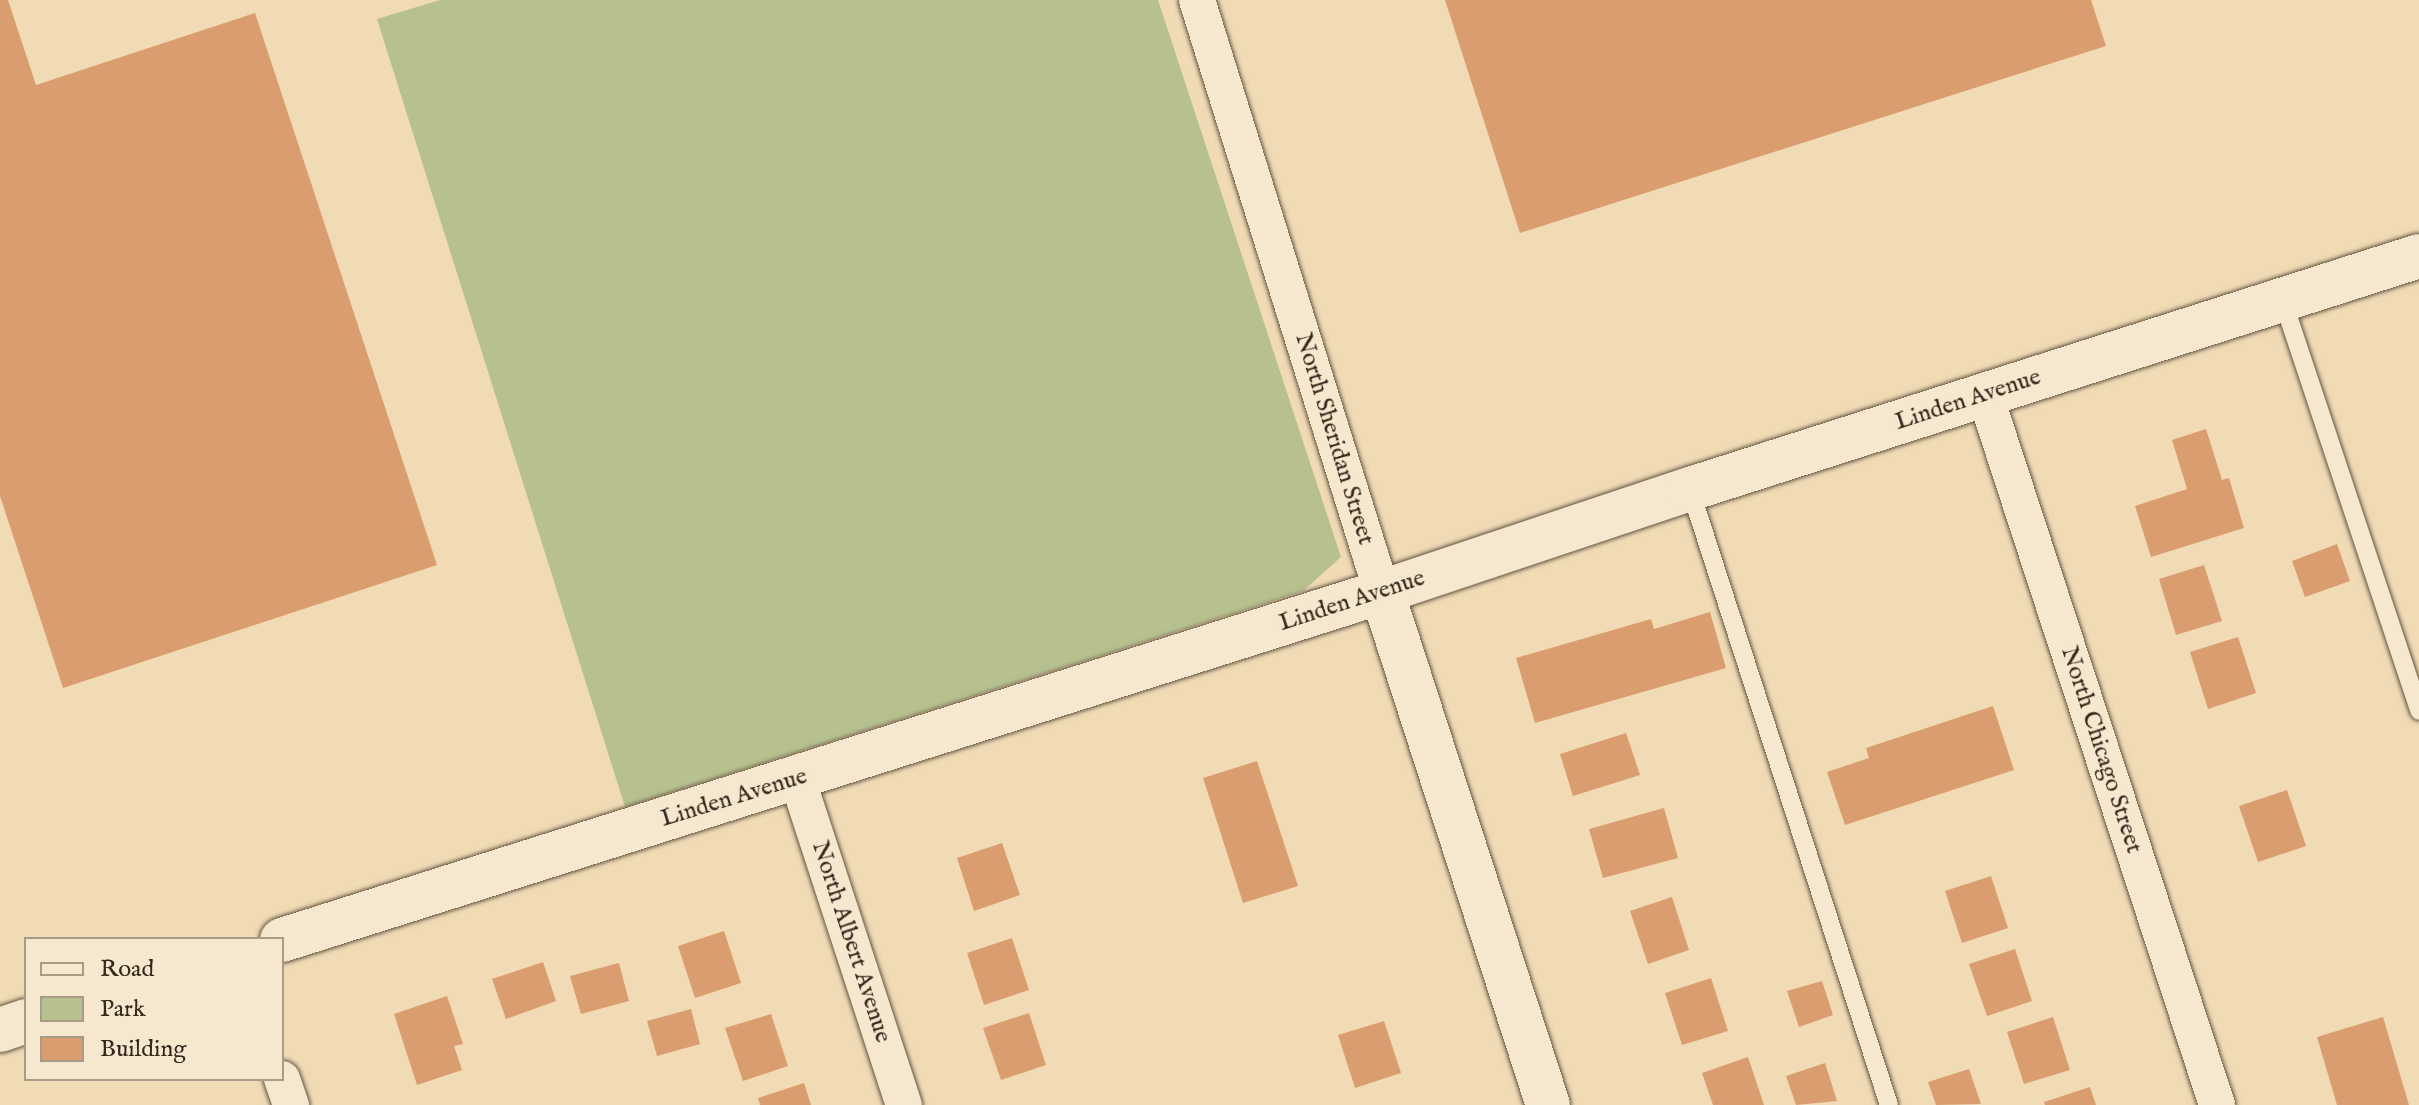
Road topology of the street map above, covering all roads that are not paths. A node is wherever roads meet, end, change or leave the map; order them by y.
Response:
1 (1197, 0) edge
2 (2419, 256) edge
3 (2283, 301) junction
4 (1985, 395) junction
5 (1690, 489) junction
6 (1382, 592) junction
7 (2419, 711) edge
8 (797, 778) junction
9 (284, 939) edge
10 (24, 1022) edge
11 (0, 1030) edge
12 (283, 1081) edge
13 (291, 1105) edge
14 (904, 1105) edge
15 (1548, 1105) edge
16 (1889, 1105) edge
17 (2217, 1105) edge

1 - 6 street, North Sheridan Street
2 - 3 street, Linden Avenue
3 - 4 street, Linden Avenue
3 - 7 lane
4 - 5 street, Linden Avenue
4 - 17 street, North Chicago Street
5 - 6 street, Linden Avenue
5 - 16 lane
6 - 8 street, Linden Avenue
6 - 15 street, North Sheridan Street
8 - 9 street, Linden Avenue
8 - 14 street, North Albert Avenue
10 - 11 street
12 - 13 street

